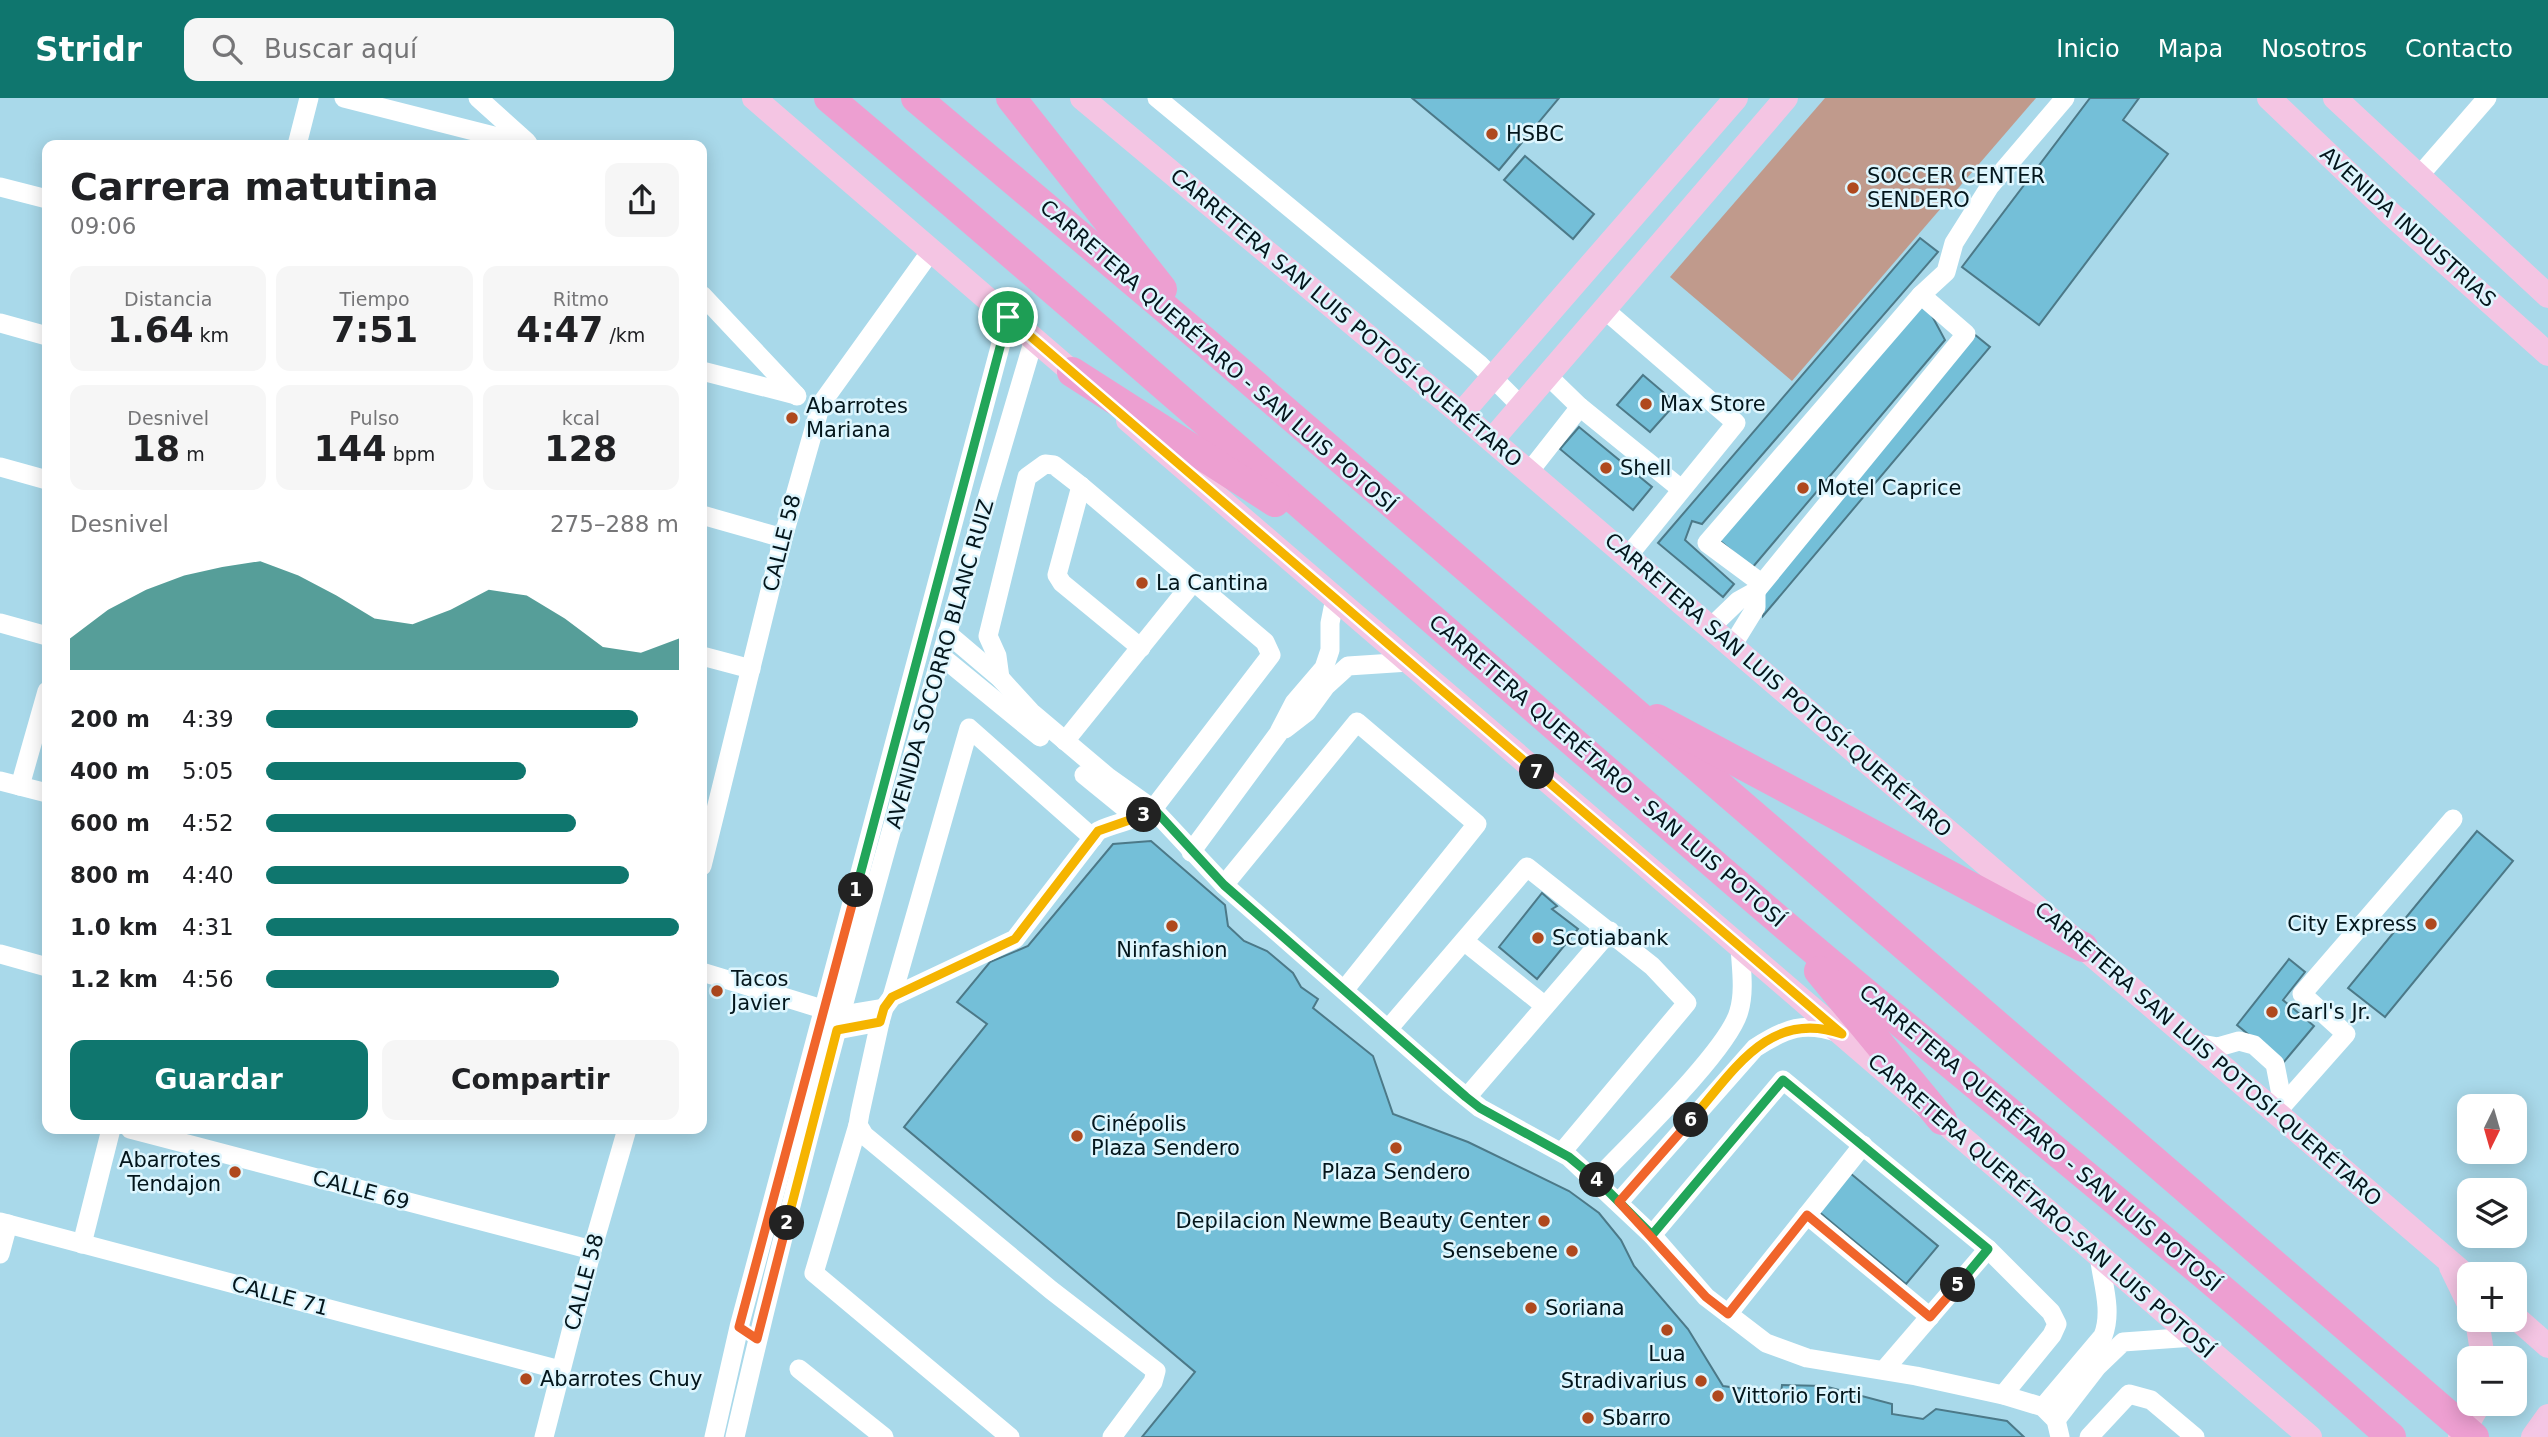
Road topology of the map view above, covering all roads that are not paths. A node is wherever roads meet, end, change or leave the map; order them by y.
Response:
1 (309, 98) edge
2 (344, 98) edge
3 (478, 98) edge
4 (754, 98) edge
5 (829, 98) edge
6 (916, 98) edge
7 (1011, 98) edge
8 (1082, 98) edge
9 (1157, 98) edge
10 (1736, 98) edge
11 (1786, 98) edge
12 (2065, 98) edge
13 (2079, 98) edge
14 (2269, 98) edge
15 (2334, 98) edge
16 (2487, 98) edge
17 (298, 140) edge
18 (510, 140) edge
19 (524, 140) edge
20 (2419, 176) junction
21 (0, 187) edge
22 (1985, 195) junction
23 (42, 198) edge
24 (931, 251) junction
25 (1599, 254) junction
26 (1630, 281) junction
27 (1921, 295) junction
28 (2548, 296) edge
29 (707, 300) edge
30 (1605, 310) junction
31 (1008, 317) junction
32 (0, 323) edge
33 (42, 335) edge
34 (1034, 339) junction
35 (1203, 341) junction
36 (2548, 354) edge
37 (707, 372) edge
38 (1072, 372) junction
39 (1547, 375) junction
40 (1492, 377) junction
41 (797, 396) junction
42 (821, 404) junction
43 (1521, 406) junction
44 (1580, 407) junction
45 (1461, 414) junction
46 (982, 417) junction
47 (1008, 425) junction
48 (1492, 440) junction
49 (0, 467) edge
50 (1529, 472) junction
51 (42, 479) edge
52 (1081, 485) junction
53 (1681, 489) junction
54 (707, 516) edge
55 (783, 538) junction
56 (1356, 554) junction
57 (1628, 556) junction
58 (1194, 582) junction
59 (1758, 587) junction
60 (1335, 598) junction
61 (0, 623) edge
62 (1711, 627) junction
63 (947, 633) junction
64 (42, 635) edge
65 (1732, 646) junction
66 (1141, 648) junction
67 (941, 656) junction
68 (707, 657) edge
69 (1409, 662) junction
70 (751, 669) junction
71 (1000, 678) junction
72 (1609, 694) junction
73 (42, 709) edge
74 (1279, 734) junction
75 (1065, 741) junction
76 (0, 781) edge
77 (20, 786) junction
78 (42, 792) edge
79 (1146, 814) junction
80 (708, 818) edge
81 (2453, 820) dead end
82 (1093, 838) junction
83 (1191, 852) junction
84 (1224, 885) junction
85 (1772, 914) junction
86 (1610, 931) junction
87 (1464, 941) junction
88 (1740, 946) junction
89 (2082, 947) junction
90 (0, 954) edge
91 (42, 966) edge
92 (707, 974) edge
93 (1345, 989) junction
94 (1545, 1006) junction
95 (885, 1009) junction
96 (831, 1020) junction
97 (1389, 1028) junction
98 (1842, 1034) junction
99 (2196, 1044) junction
100 (1466, 1097) junction
101 (2280, 1109) junction
102 (1942, 1120) junction
103 (858, 1125) junction
104 (110, 1134) edge
105 (149, 1134) edge
106 (626, 1134) edge
107 (1863, 1145) junction
108 (1562, 1152) junction
109 (1596, 1180) junction
110 (1619, 1202) junction
111 (1807, 1215) junction
112 (4, 1223) edge
113 (1652, 1235) junction
114 (82, 1244) junction
115 (1988, 1249) junction
116 (592, 1251) junction
117 (0, 1254) edge
118 (2099, 1255) junction
119 (2447, 1259) junction
120 (2457, 1268) edge
121 (2457, 1279) edge
122 (1728, 1314) junction
123 (1930, 1317) junction
124 (739, 1327) junction
125 (2527, 1328) edge
126 (2194, 1337) junction
127 (757, 1339) junction
128 (2548, 1346) edge
129 (799, 1369) dead end
130 (560, 1370) junction
131 (1884, 1370) junction
132 (2003, 1395) junction
133 (2472, 1416) edge
134 (2548, 1416) edge
135 (2053, 1421) edge
136 (544, 1437) edge
137 (714, 1437) edge
138 (734, 1437) edge
139 (884, 1437) edge
140 (1010, 1437) edge
141 (1112, 1437) edge
142 (2090, 1437) edge
143 (2195, 1437) edge
144 (2310, 1437) edge
145 (2391, 1437) edge
146 (2460, 1437) edge
147 (2474, 1437) edge
148 (2533, 1437) edge

1 - 17 street
2 - 18 street
3 - 19 street
4 - 24 main road, CARRETERA QUERÉTARO-SAN LUIS POTOSÍ
5 - 56 highway, CARRETERA QUERÉTARO - SAN LUIS POTOSÍ
6 - 35 highway, CARRETERA QUERÉTARO - SAN LUIS POTOSÍ
7 - 35 highway
8 - 45 main road, CARRETERA SAN LUIS POTOSÍ-QUERÉTARO
9 - 40 street
10 - 25 main road
11 - 26 main road
12 - 22 street
13 - 22 street
14 - 36 main road, AVENIDA INDUSTRIAS
15 - 20 main road, AVENIDA INDUSTRIAS
16 - 20 street
20 - 28 main road, AVENIDA INDUSTRIAS
21 - 23 street
22 - 27 street
24 - 31 main road, CARRETERA QUERÉTARO-SAN LUIS POTOSÍ
24 - 42 street, CALLE 58
25 - 26 main road
25 - 40 main road
26 - 30 main road
27 - 59 street
27 - 59 street
29 - 41 street
30 - 39 main road
30 - 53 street
31 - 34 main road, CARRETERA QUERÉTARO-SAN LUIS POTOSÍ
31 - 46 street, AVENIDA SOCORRO BLANC RUIZ
32 - 33 street
34 - 38 main road, CARRETERA QUERÉTARO-SAN LUIS POTOSÍ
34 - 47 street, AVENIDA SOCORRO BLANC RUIZ
35 - 72 highway, CARRETERA QUERÉTARO - SAN LUIS POTOSÍ
37 - 41 street
38 - 56 highway
38 - 60 main road, CARRETERA QUERÉTARO-SAN LUIS POTOSÍ
39 - 43 main road
39 - 44 street
40 - 43 street
40 - 45 main road
41 - 42 street
42 - 55 street, CALLE 58
43 - 48 main road
44 - 50 street
44 - 53 street
45 - 48 main road, CARRETERA SAN LUIS POTOSÍ-QUERÉTARO
46 - 47 street
46 - 96 street, AVENIDA SOCORRO BLANC RUIZ
47 - 63 street, AVENIDA SOCORRO BLANC RUIZ
48 - 50 main road, CARRETERA SAN LUIS POTOSÍ-QUERÉTARO
49 - 51 street
50 - 57 main road, CARRETERA SAN LUIS POTOSÍ-QUERÉTARO
52 - 58 street
52 - 66 street
52 - 71 street
53 - 57 street
54 - 55 street
55 - 70 street, CALLE 58
56 - 85 highway, CARRETERA QUERÉTARO - SAN LUIS POTOSÍ
57 - 62 main road, CARRETERA SAN LUIS POTOSÍ-QUERÉTARO
58 - 66 street
58 - 79 street
59 - 62 street
59 - 65 street
60 - 69 main road, CARRETERA QUERÉTARO-SAN LUIS POTOSÍ
60 - 74 street
61 - 64 street
62 - 65 main road, CARRETERA SAN LUIS POTOSÍ-QUERÉTARO
63 - 67 street, AVENIDA SOCORRO BLANC RUIZ
63 - 71 street
65 - 89 main road, CARRETERA SAN LUIS POTOSÍ-QUERÉTARO
66 - 75 street
67 - 79 street
67 - 96 street, AVENIDA SOCORRO BLANC RUIZ
68 - 70 street
69 - 74 street
69 - 88 main road, CARRETERA QUERÉTARO-SAN LUIS POTOSÍ
70 - 80 street, CALLE 58
71 - 75 street
72 - 89 highway
72 - 147 highway, CARRETERA QUERÉTARO - SAN LUIS POTOSÍ
73 - 77 street
74 - 83 street
75 - 79 street
76 - 77 street
77 - 78 street
79 - 82 street
79 - 83 street
81 - 101 street
82 - 95 street
82 - 95 street
83 - 84 street
84 - 93 street
84 - 93 street
85 - 102 highway
85 - 145 highway, CARRETERA QUERÉTARO - SAN LUIS POTOSÍ
86 - 87 street
86 - 94 street
86 - 108 street
87 - 94 street
87 - 97 street
88 - 98 main road, CARRETERA QUERÉTARO-SAN LUIS POTOSÍ
88 - 109 street
89 - 99 main road, CARRETERA SAN LUIS POTOSÍ-QUERÉTARO
90 - 91 street
92 - 96 street
93 - 97 street
94 - 100 street
95 - 96 street
95 - 103 street
96 - 124 street, AVENIDA SOCORRO BLANC RUIZ
96 - 127 street, AVENIDA SOCORRO BLANC RUIZ
97 - 100 street
98 - 102 main road, CARRETERA QUERÉTARO-SAN LUIS POTOSÍ
98 - 110 street
99 - 101 main road, CARRETERA SAN LUIS POTOSÍ-QUERÉTARO
99 - 101 street
100 - 108 street
101 - 119 main road, CARRETERA SAN LUIS POTOSÍ-QUERÉTARO
102 - 118 main road, CARRETERA QUERÉTARO-SAN LUIS POTOSÍ
103 - 140 street
103 - 141 street
104 - 114 street
105 - 116 street, CALLE 69
106 - 116 street, CALLE 58
107 - 111 street
107 - 113 street
107 - 115 street
108 - 109 street
109 - 110 street
110 - 113 street
111 - 122 street
111 - 123 street
112 - 114 street, CALLE 71
112 - 117 street
113 - 122 street
114 - 130 street, CALLE 71
115 - 123 street
115 - 132 street
116 - 130 street, CALLE 58
118 - 126 main road, CARRETERA QUERÉTARO-SAN LUIS POTOSÍ
118 - 135 street
119 - 120 main road, CARRETERA SAN LUIS POTOSÍ-QUERÉTARO
119 - 121 main road
122 - 131 street
123 - 131 street
124 - 127 street
124 - 137 street, AVENIDA SOCORRO BLANC RUIZ
125 - 128 main road
126 - 135 street
126 - 144 main road, CARRETERA QUERÉTARO-SAN LUIS POTOSÍ
127 - 138 street, AVENIDA SOCORRO BLANC RUIZ
129 - 139 street
130 - 136 street, CALLE 58
131 - 132 street
132 - 135 street
133 - 146 main road
134 - 148 main road
142 - 143 street

